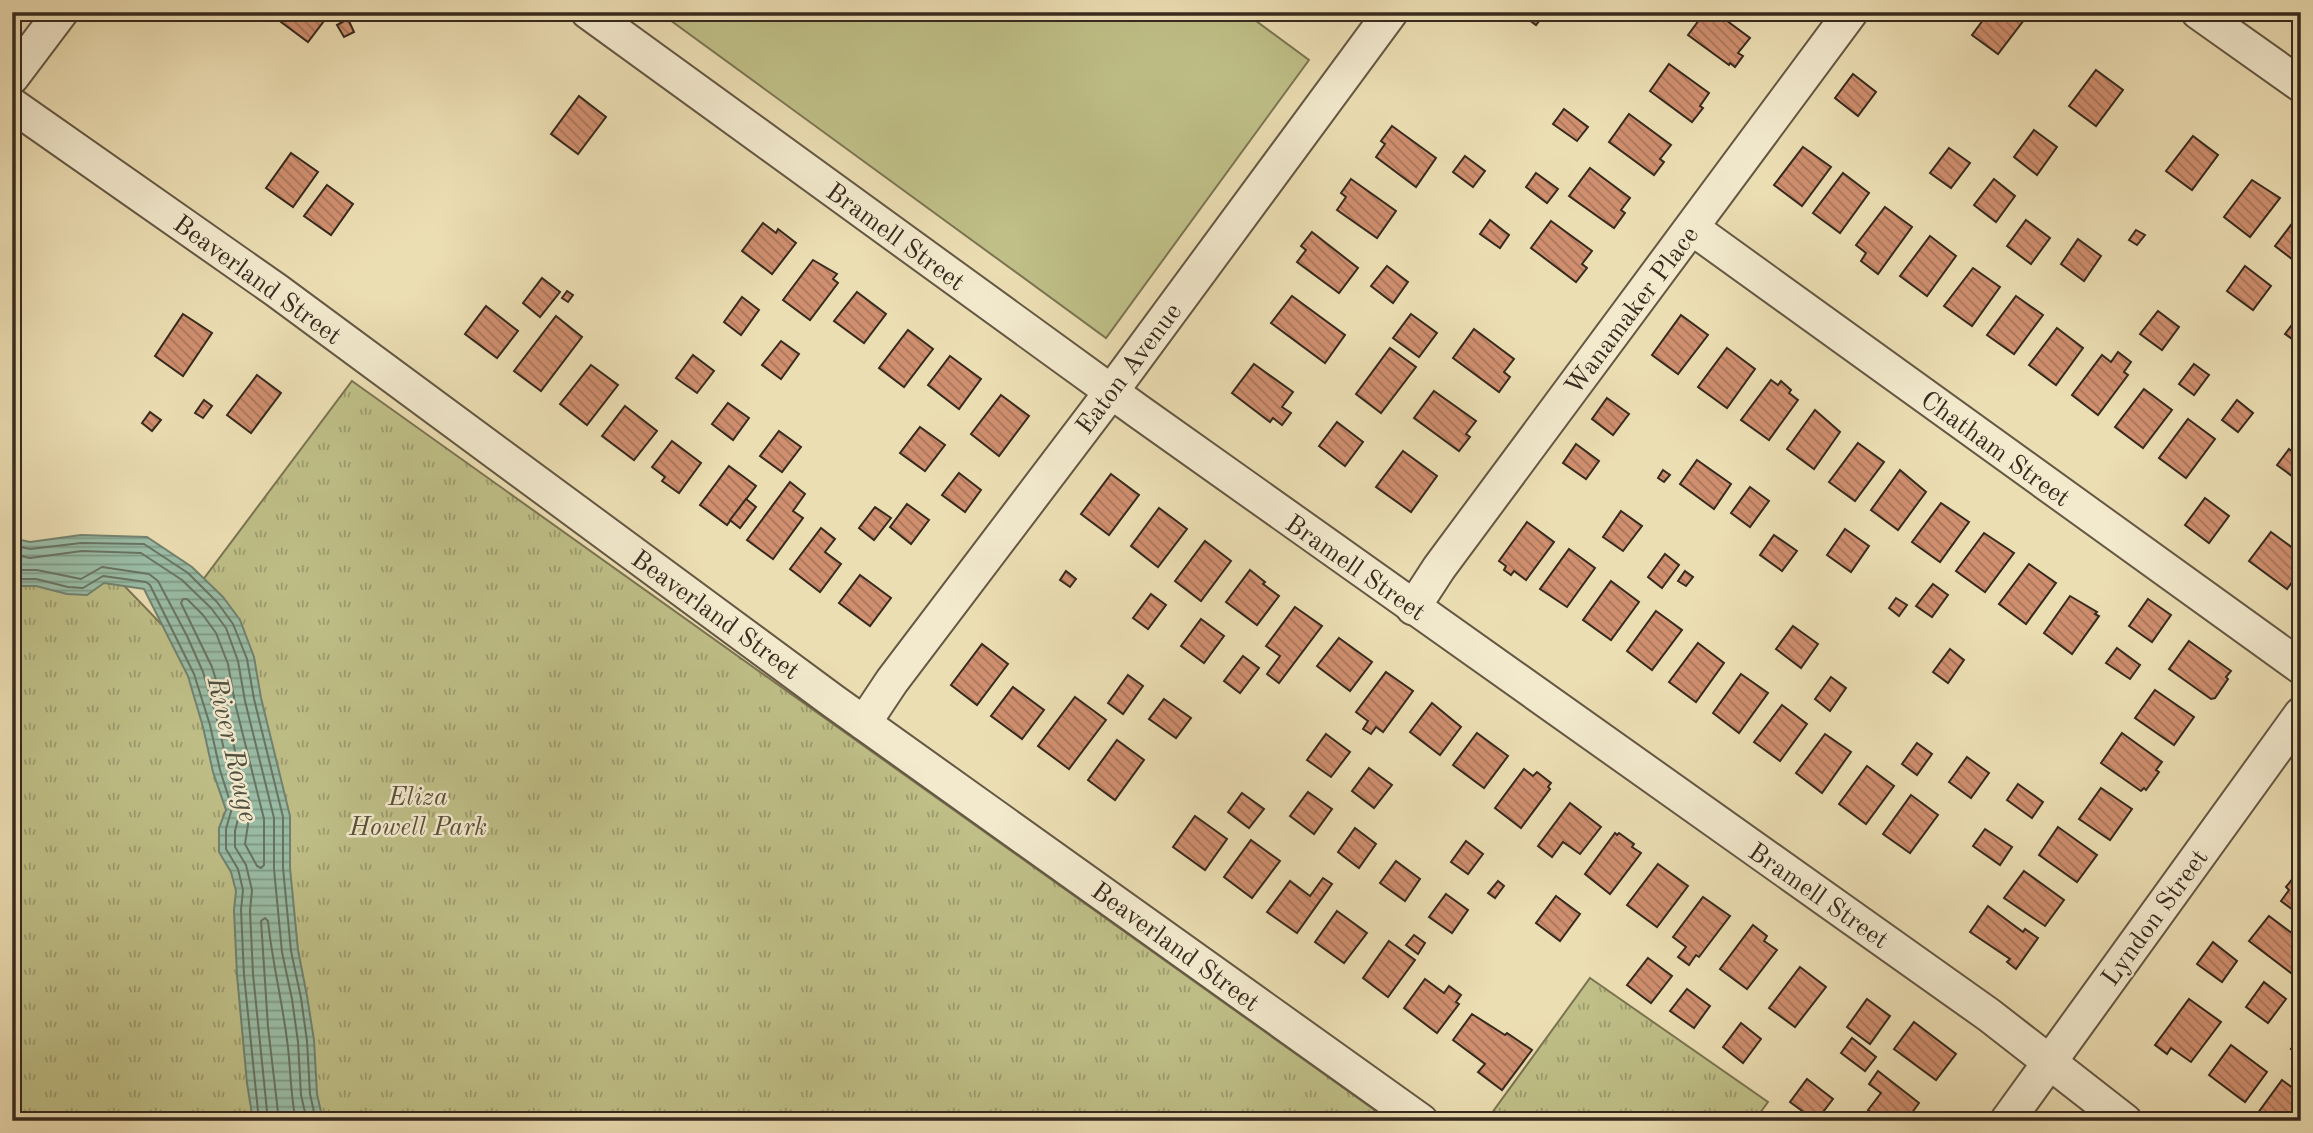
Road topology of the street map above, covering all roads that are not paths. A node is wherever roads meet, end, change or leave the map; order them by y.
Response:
1 (61, 12) edge
2 (588, 12) edge
3 (1391, 12) edge
4 (1851, 12) edge
5 (2198, 12) edge
6 (12, 77) edge
7 (2301, 85) edge
8 (12, 105) edge
9 (1692, 228) junction
10 (1111, 392) junction
11 (1413, 608) junction
12 (2301, 667) edge
13 (2301, 714) edge
14 (864, 723) junction
15 (2050, 1062) junction
16 (1420, 1121) edge
17 (2007, 1121) edge
18 (2125, 1121) edge

1 - 6 street
2 - 10 street, Bramell Street
3 - 10 street, Eaton Avenue
4 - 9 street, Wanamaker Place
5 - 7 street
8 - 14 street, Beaverland Street
9 - 11 street, Wanamaker Place
9 - 12 street, Chatham Street
10 - 11 street, Bramell Street
10 - 14 street, Eaton Avenue
11 - 15 street, Bramell Street
13 - 15 street, Lyndon Street
14 - 16 street, Beaverland Street
15 - 17 street, Lyndon Street
15 - 18 street, Bramell Street

